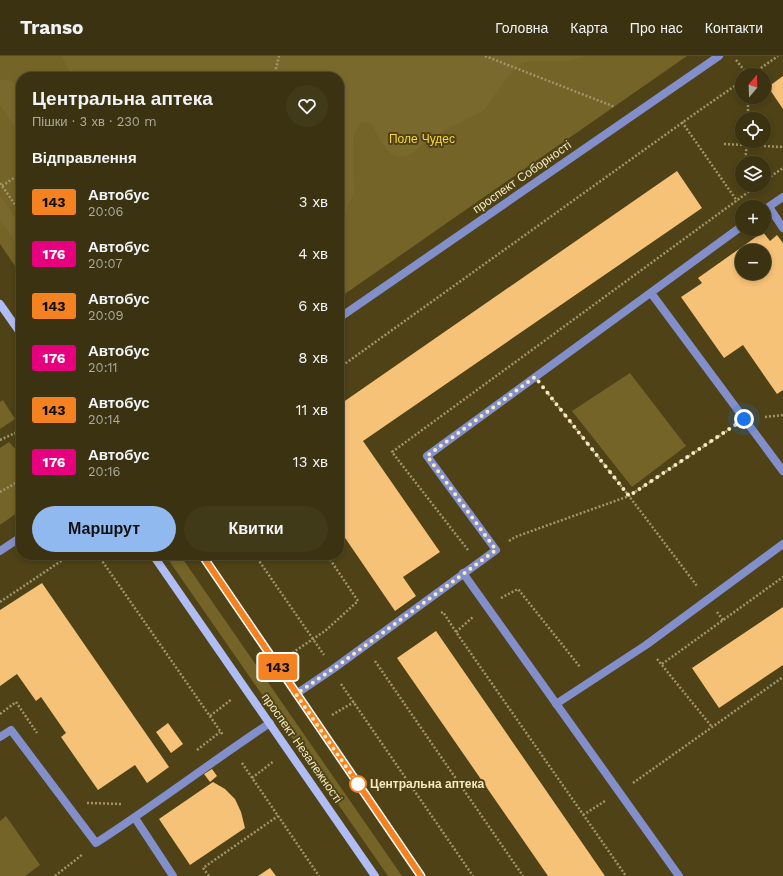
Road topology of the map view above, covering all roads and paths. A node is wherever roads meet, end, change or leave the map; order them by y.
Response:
1 (279, 56) edge
2 (485, 56) edge
3 (719, 56) edge
4 (734, 56) edge
5 (778, 56) edge
6 (744, 68) edge
7 (760, 68) edge
8 (275, 72) edge
9 (735, 86) edge
10 (634, 115) junction
11 (682, 122) junction
12 (724, 144) dead end
13 (735, 144) edge
14 (771, 146) edge
15 (783, 147) edge
16 (783, 168) edge
17 (16, 176) edge
18 (771, 176) edge
19 (0, 183) edge
20 (2, 186) junction
21 (783, 197) edge
22 (735, 200) edge
23 (771, 205) edge
24 (16, 206) edge
25 (771, 215) edge
26 (783, 228) edge
27 (735, 231) edge
28 (651, 293) junction
29 (0, 304) edge
30 (344, 315) edge
31 (16, 327) edge
32 (521, 358) dead end
33 (344, 364) edge
34 (535, 377) junction
35 (783, 415) edge
36 (744, 419) junction
37 (16, 434) edge
38 (0, 440) edge
39 (783, 471) edge
40 (16, 483) edge
41 (0, 492) edge
42 (629, 496) junction
43 (515, 537) dead end
44 (16, 541) edge
45 (783, 544) edge
46 (0, 552) edge
47 (63, 560) edge
48 (101, 560) edge
49 (156, 560) edge
50 (205, 560) edge
51 (258, 560) edge
52 (330, 560) edge
53 (463, 573) junction
54 (783, 577) edge
55 (518, 589) dead end
56 (707, 600) junction
57 (0, 602) edge
58 (436, 617) dead end
59 (723, 620) junction
60 (325, 631) dead end
61 (646, 645) junction
62 (380, 656) dead end
63 (374, 660) junction
64 (369, 664) dead end
65 (662, 664) junction
66 (333, 669) junction
67 (783, 677) edge
68 (347, 680) dead end
69 (591, 681) junction
70 (341, 684) junction
71 (296, 694) junction
72 (556, 704) junction
73 (0, 714) edge
74 (270, 723) junction
75 (712, 728) junction
76 (220, 732) junction
77 (38, 734) dead end
78 (0, 737) edge
79 (232, 748) junction
80 (195, 751) dead end
81 (619, 793) junction
82 (86, 803) dead end
83 (125, 804) dead end
84 (583, 815) junction
85 (278, 816) junction
86 (135, 818) junction
87 (70, 864) dead end
88 (55, 876) edge
89 (173, 876) edge
90 (209, 876) edge
91 (319, 876) edge
92 (376, 876) edge
93 (421, 876) edge
94 (473, 876) edge
95 (523, 876) edge
96 (626, 876) edge
97 (679, 876) edge

1 - 8 path
2 - 10 path
3 - 10 street, проспект Соборності
4 - 6 path
5 - 7 path
9 - 11 path
10 - 30 street, проспект Соборності
11 - 22 path
11 - 33 path
12 - 13 path
14 - 15 path
16 - 18 path
17 - 20 path
19 - 20 path
20 - 24 path
21 - 23 street
25 - 26 street
27 - 28 street
28 - 34 street
28 - 36 street
29 - 31 street
32 - 34 path
34 - 42 path
34 - 53 street
35 - 36 path
36 - 39 street
36 - 42 path
37 - 38 path
40 - 41 path
42 - 43 path
42 - 56 path
44 - 46 street
45 - 56 street
47 - 57 path
48 - 76 path
49 - 74 street, проспект Незалежності
50 - 71 street
51 - 66 path
52 - 60 path
53 - 66 street
53 - 72 street
54 - 59 path
55 - 69 path
56 - 59 path
56 - 61 street
58 - 84 path
59 - 65 path
61 - 65 path
61 - 69 street
62 - 63 path
63 - 64 path
63 - 95 path
65 - 75 path
66 - 70 path
66 - 71 street
67 - 75 path
68 - 70 path
69 - 72 street
70 - 94 path
71 - 93 street
72 - 81 street
73 - 77 path
74 - 79 street
74 - 92 street, проспект Незалежності
75 - 81 path
76 - 79 path
76 - 80 path
78 - 86 street
79 - 85 path
79 - 86 street
81 - 84 path
81 - 97 street
82 - 83 path
84 - 96 path
85 - 90 path
85 - 91 path
86 - 89 street
87 - 88 path

